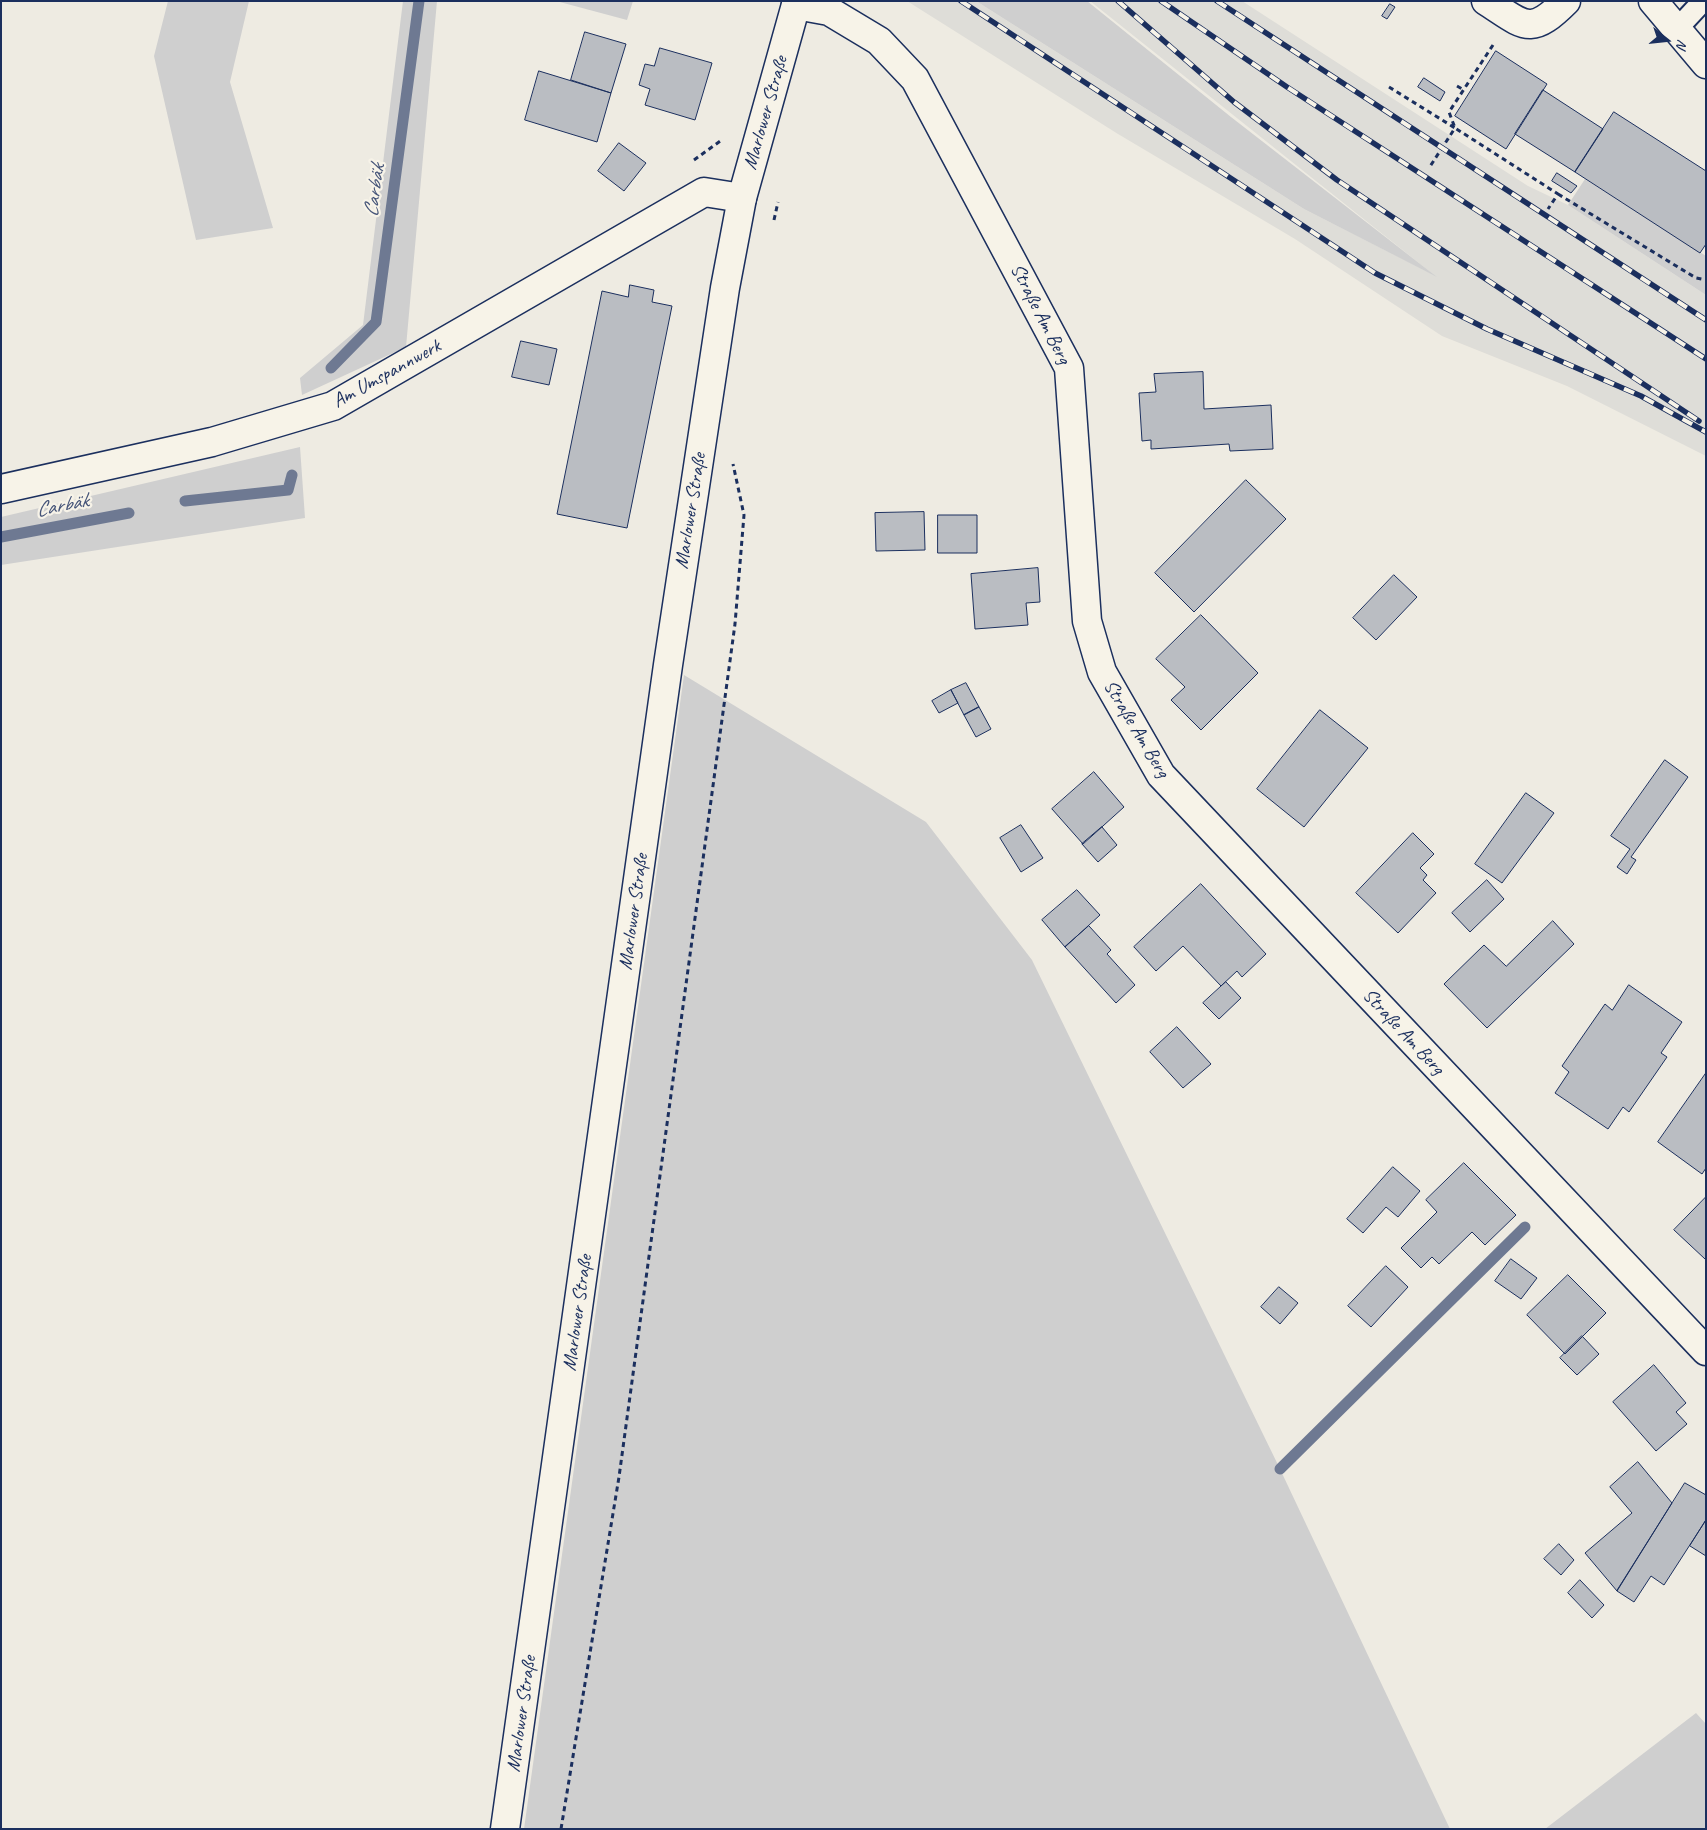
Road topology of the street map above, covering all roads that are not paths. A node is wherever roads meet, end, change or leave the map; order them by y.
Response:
1 (1566, 1) edge
2 (1654, 1) edge
3 (1703, 1) edge
4 (797, 3) edge
5 (1490, 4) edge
6 (1676, 30) junction
7 (1706, 64) edge
8 (742, 198) junction
9 (1, 489) edge
10 (1706, 1351) edge
11 (506, 1829) edge

1 - 5 street
2 - 6 street
3 - 6 lane
4 - 8 street, Marlower Straße
4 - 10 street, Straße Am Berg
6 - 7 street
8 - 9 street, Am Umspannwerk
8 - 11 street, Marlower Straße

